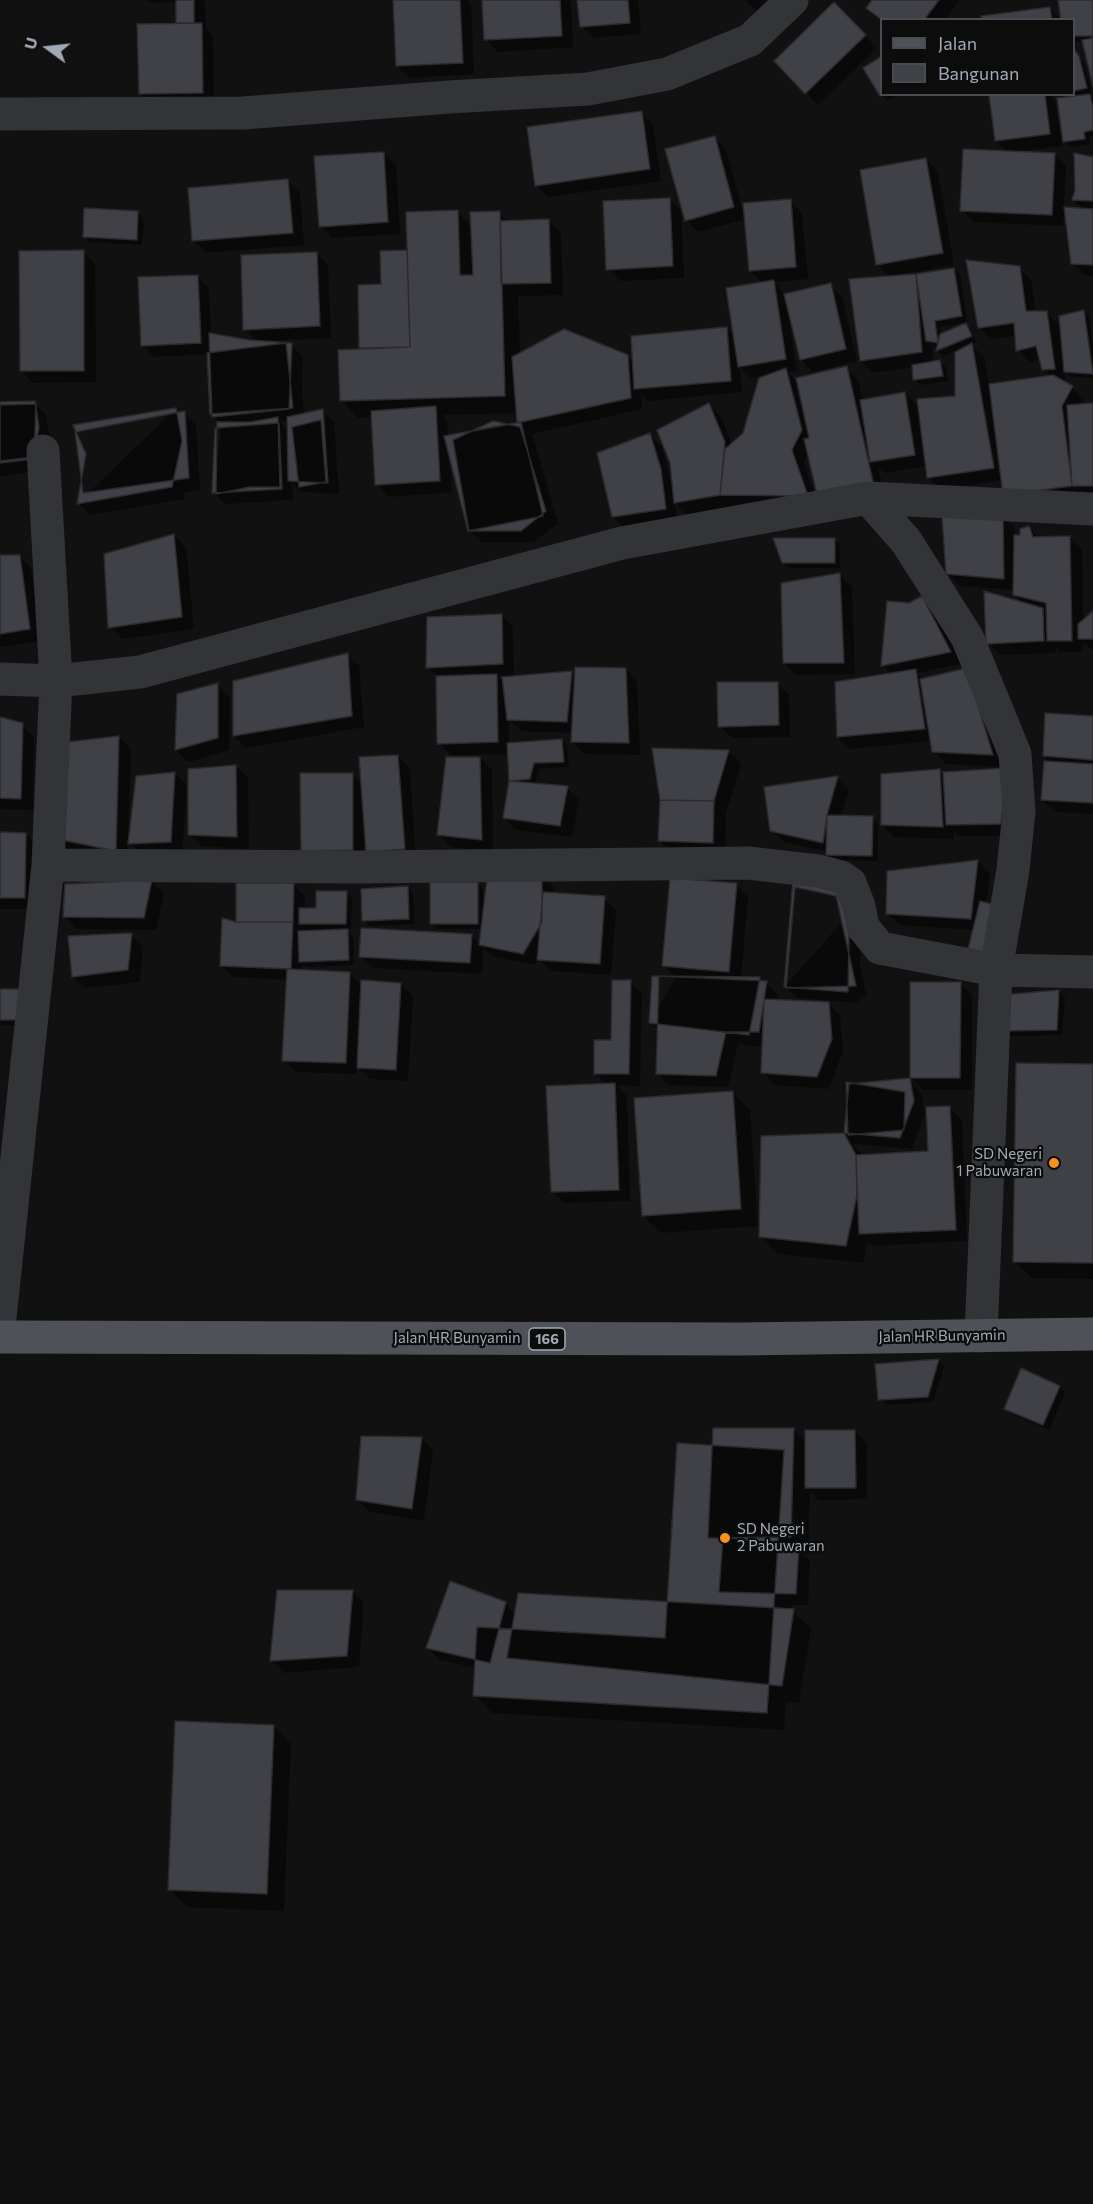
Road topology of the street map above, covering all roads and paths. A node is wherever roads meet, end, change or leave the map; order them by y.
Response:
1 (792, 0) edge
2 (0, 114) edge
3 (44, 451) dead end
4 (868, 498) junction
5 (1093, 509) edge
6 (0, 679) edge
7 (56, 681) junction
8 (48, 865) junction
9 (996, 970) junction
10 (1093, 972) edge
11 (0, 1318) edge
12 (1093, 1334) edge
13 (981, 1336) junction
14 (0, 1337) edge

1 - 2 street
3 - 7 street
4 - 5 street
4 - 7 street
4 - 9 street
6 - 7 street
7 - 8 street
8 - 9 street
8 - 11 street
9 - 10 street
9 - 13 street
12 - 13 main road, Jalan HR Bunyamin / 166
13 - 14 main road, Jalan HR Bunyamin / 166

